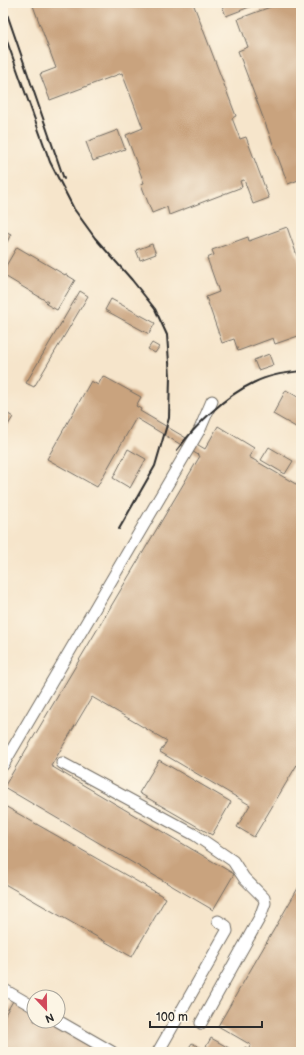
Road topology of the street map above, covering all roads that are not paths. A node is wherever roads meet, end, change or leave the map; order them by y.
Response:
1 (212, 401) dead end
2 (62, 763) dead end
3 (3, 765) edge
4 (218, 921) dead end
5 (3, 989) edge
6 (26, 1002) edge
7 (201, 1023) dead end
8 (66, 1026) edge
9 (112, 1052) edge
10 (158, 1052) edge

1 - 3 lane
2 - 7 lane
4 - 10 lane
5 - 6 lane
8 - 9 lane

